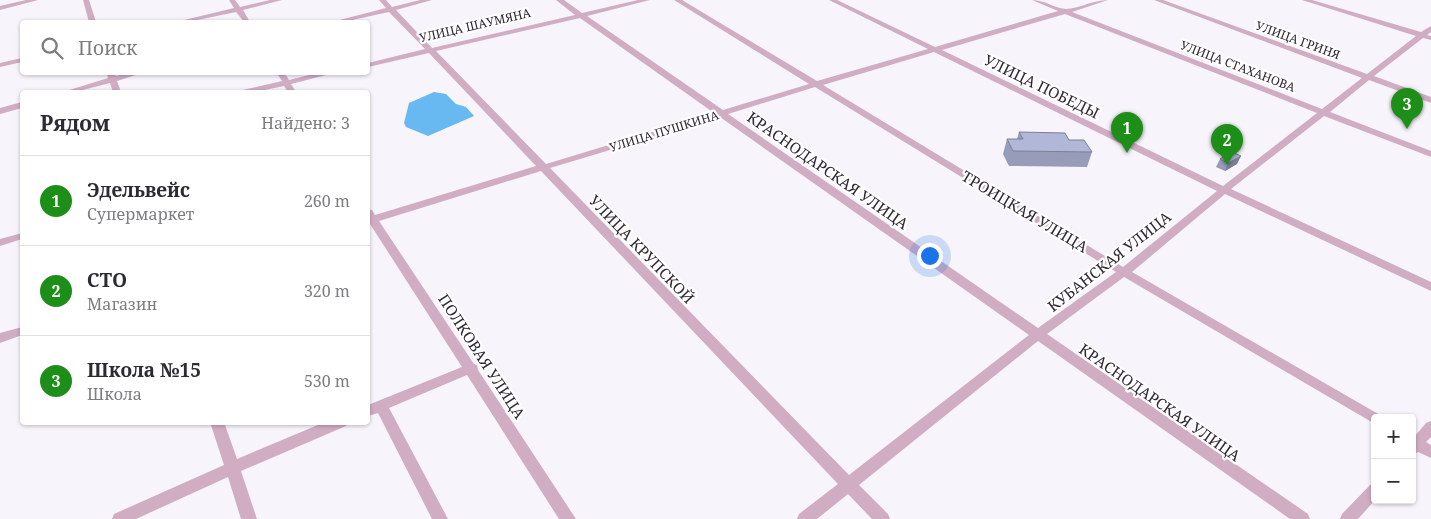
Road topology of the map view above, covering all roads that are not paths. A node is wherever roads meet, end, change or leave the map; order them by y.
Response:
1 (35, 0) edge
2 (86, 0) edge
3 (232, 0) edge
4 (279, 0) edge
5 (382, 0) edge
6 (429, 0) edge
7 (559, 0) edge
8 (647, 0) edge
9 (677, 0) edge
10 (832, 0) edge
11 (1035, 0) edge
12 (1105, 0) edge
13 (1157, 0) edge
14 (1305, 0) edge
15 (0, 8) edge
16 (238, 9) junction
17 (391, 10) junction
18 (1064, 11) junction
19 (581, 15) junction
20 (92, 20) edge
21 (189, 20) edge
22 (246, 20) edge
23 (345, 20) edge
24 (1431, 28) edge
25 (1425, 37) edge
26 (430, 50) junction
27 (934, 50) junction
28 (20, 60) edge
29 (0, 65) edge
30 (370, 65) edge
31 (282, 75) edge
32 (322, 75) edge
33 (111, 76) edge
34 (1367, 77) junction
35 (286, 84) junction
36 (817, 84) junction
37 (72, 90) edge
38 (116, 90) edge
39 (256, 90) edge
40 (290, 90) edge
41 (1431, 100) edge
42 (20, 106) edge
43 (0, 111) edge
44 (1322, 112) junction
45 (721, 114) junction
46 (1431, 154) edge
47 (544, 168) junction
48 (1224, 190) junction
49 (370, 217) edge
50 (370, 218) edge
51 (20, 237) edge
52 (0, 243) edge
53 (1124, 272) junction
54 (1431, 287) edge
55 (20, 332) edge
56 (1037, 335) junction
57 (0, 338) edge
58 (472, 368) junction
59 (374, 409) edge
60 (1371, 417) edge
61 (218, 425) edge
62 (334, 425) edge
63 (1431, 427) edge
64 (1416, 443) edge
65 (1416, 446) edge
66 (1431, 452) edge
67 (232, 468) junction
68 (848, 484) junction
69 (1371, 494) edge
70 (120, 519) edge
71 (248, 519) edge
72 (440, 519) edge
73 (568, 519) edge
74 (805, 519) edge
75 (882, 519) edge
76 (1302, 519) edge
77 (1348, 519) edge

1 - 15 street
2 - 20 street
3 - 16 street
4 - 16 street
5 - 17 street, УЛИЦА КРУПСКОЙ
6 - 17 street
7 - 19 street, КРАСНОДАРСКАЯ УЛИЦА
8 - 19 street, УЛИЦА ШАУМЯНА
9 - 36 street, ТРОИЦКАЯ УЛИЦА
10 - 27 street, УЛИЦА ПОБЕДЫ
11 - 18 street, УЛИЦА СТАХАНОВА
12 - 18 street, УЛИЦА ПУШКИНА
13 - 34 street, УЛИЦА ГРИНЯ
14 - 25 street
16 - 21 street
16 - 22 street
17 - 23 street
17 - 26 street, УЛИЦА КРУПСКОЙ
18 - 27 street, УЛИЦА ПУШКИНА
18 - 44 street, УЛИЦА СТАХАНОВА
19 - 26 street, УЛИЦА ШАУМЯНА
19 - 45 street, КРАСНОДАРСКАЯ УЛИЦА
24 - 25 street, КУБАНСКАЯ УЛИЦА
25 - 34 street, КУБАНСКАЯ УЛИЦА
26 - 30 street, УЛИЦА ШАУМЯНА
26 - 47 street, УЛИЦА КРУПСКОЙ
27 - 36 street, УЛИЦА ПУШКИНА
27 - 48 street, УЛИЦА ПОБЕДЫ
28 - 29 street
31 - 35 street
32 - 35 street
33 - 37 street
33 - 38 street
34 - 41 street, УЛИЦА ГРИНЯ
34 - 44 street, КУБАНСКАЯ УЛИЦА
35 - 39 street
35 - 40 street
36 - 45 street, УЛИЦА ПУШКИНА
36 - 53 street, ТРОИЦКАЯ УЛИЦА
42 - 43 street
44 - 46 street, УЛИЦА СТАХАНОВА
44 - 48 street, КУБАНСКАЯ УЛИЦА
45 - 47 street, УЛИЦА ПУШКИНА
45 - 56 street, КРАСНОДАРСКАЯ УЛИЦА
47 - 49 street, УЛИЦА ПУШКИНА
47 - 68 street, УЛИЦА КРУПСКОЙ
48 - 53 street, КУБАНСКАЯ УЛИЦА
48 - 54 street, УЛИЦА ПОБЕДЫ
50 - 58 street, ПОЛКОВАЯ УЛИЦА
51 - 52 street
53 - 56 street, КУБАНСКАЯ УЛИЦА
53 - 60 street, ТРОИЦКАЯ УЛИЦА
55 - 57 street
56 - 68 street, КУБАНСКАЯ УЛИЦА
56 - 76 street, КРАСНОДАРСКАЯ УЛИЦА
58 - 59 street
58 - 73 street, ПОЛКОВАЯ УЛИЦА
59 - 72 street
61 - 67 street
62 - 67 street
63 - 64 street
65 - 66 street
67 - 70 street
67 - 71 street
68 - 74 street, КУБАНСКАЯ УЛИЦА
68 - 75 street, УЛИЦА КРУПСКОЙ
69 - 77 street

